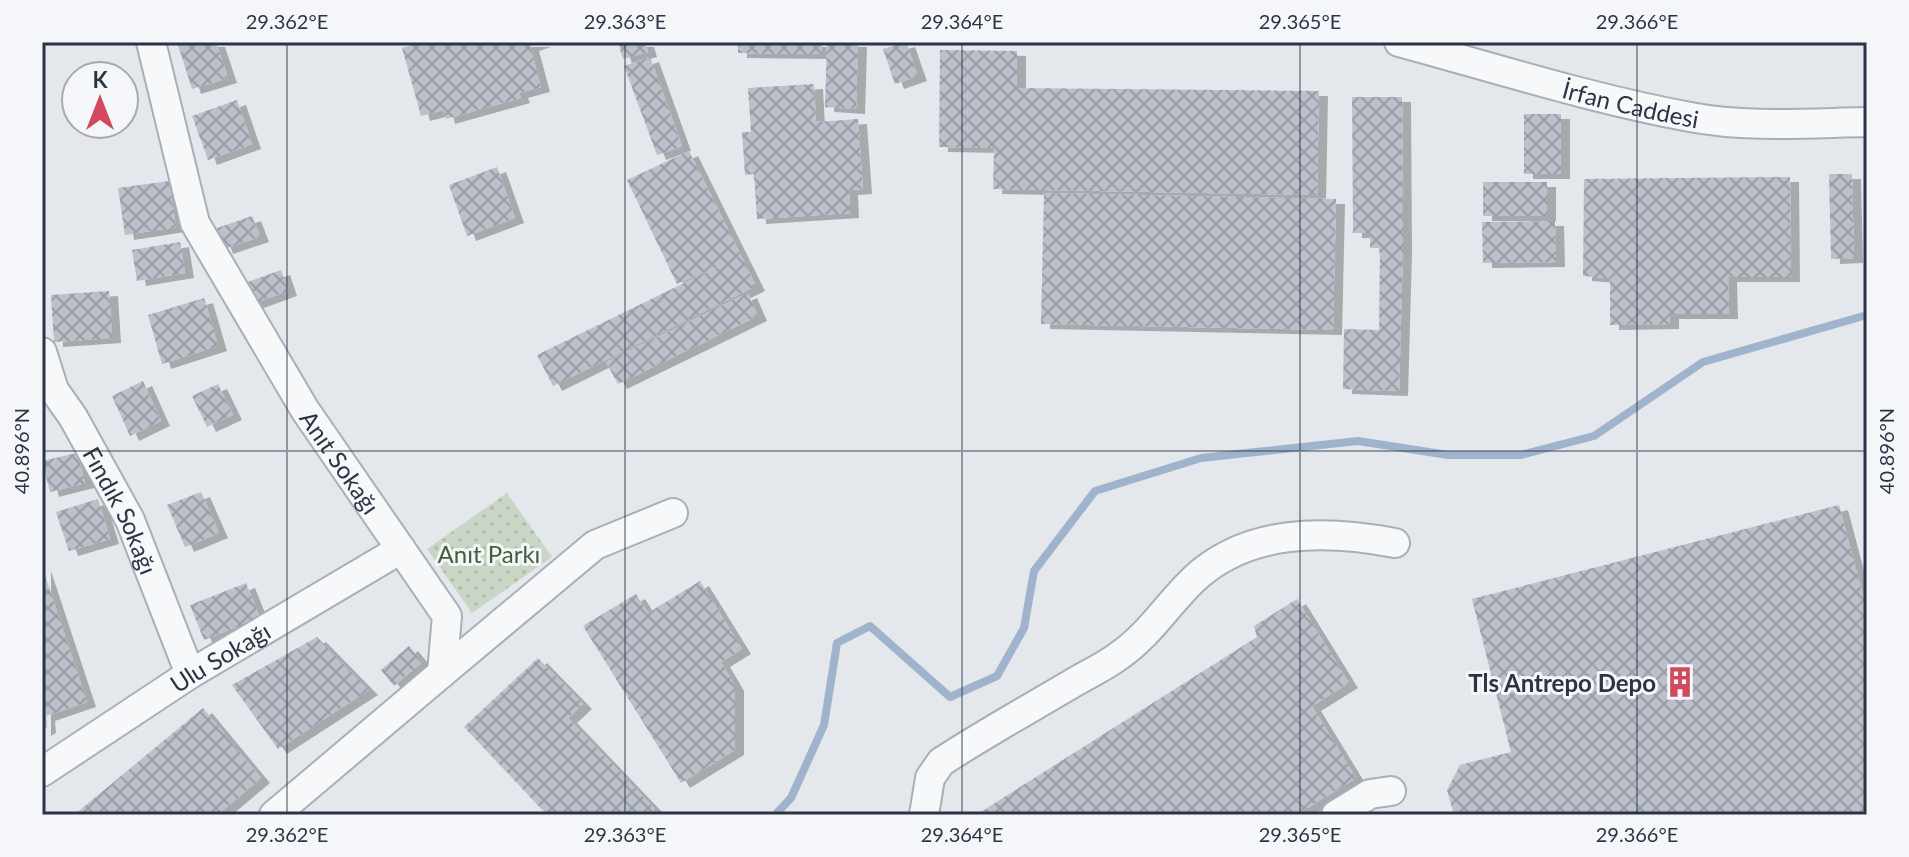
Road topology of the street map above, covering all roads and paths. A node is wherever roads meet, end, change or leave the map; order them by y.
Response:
1 (151, 42) edge
2 (1399, 42) edge
3 (1867, 122) edge
4 (42, 352) edge
5 (673, 513) dead end
6 (1395, 543) dead end
7 (401, 549) junction
8 (442, 673) junction
9 (190, 674) junction
10 (42, 772) edge
11 (1391, 791) dead end
12 (274, 815) edge
13 (924, 815) edge
14 (1336, 815) edge

1 - 7 street, Anıt Sokağı
2 - 3 street, İrfan Caddesi
4 - 9 street, Fındık Sokağı
5 - 8 street
6 - 13 street
7 - 8 street, Anıt Sokağı
7 - 9 street, Ulu Sokağı
8 - 12 street
9 - 10 street, Ulu Sokağı
11 - 14 street

